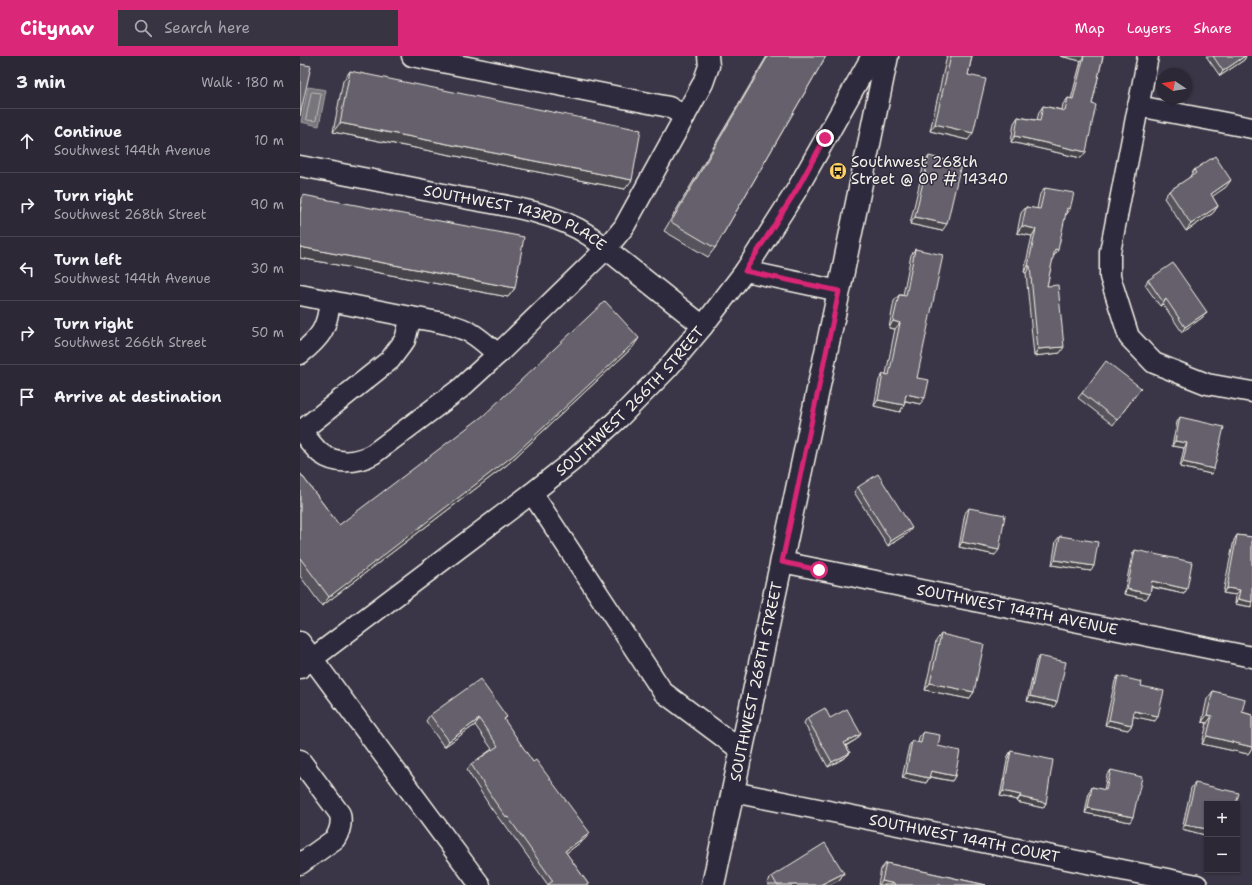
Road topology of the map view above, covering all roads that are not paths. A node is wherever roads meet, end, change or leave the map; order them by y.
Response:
1 (412, 56) edge
2 (708, 56) edge
3 (872, 56) edge
4 (887, 56) edge
5 (1148, 56) edge
6 (1138, 106) junction
7 (685, 116) junction
8 (1252, 128) edge
9 (300, 166) edge
10 (606, 249) junction
11 (745, 271) junction
12 (839, 291) junction
13 (300, 295) edge
14 (330, 301) junction
15 (411, 317) junction
16 (703, 326) junction
17 (300, 354) edge
18 (498, 354) junction
19 (1252, 392) edge
20 (301, 430) edge
21 (532, 493) junction
22 (782, 562) junction
23 (300, 642) edge
24 (1252, 657) edge
25 (306, 663) edge
26 (742, 751) junction
27 (300, 760) edge
28 (733, 792) junction
29 (300, 864) edge
30 (480, 885) edge
31 (713, 885) edge
32 (1197, 885) edge

1 - 7 street
2 - 7 street
3 - 11 street, SOUTHWEST 266TH STREET
4 - 12 main road, SOUTHWEST 268TH STREET
5 - 6 street
6 - 8 street
6 - 19 street
7 - 10 street
9 - 10 street, SOUTHWEST 143RD PLACE
10 - 16 street, SOUTHWEST 143RD PLACE
10 - 18 street
11 - 12 street
11 - 16 street, SOUTHWEST 266TH STREET
12 - 22 main road, SOUTHWEST 268TH STREET
13 - 14 street
14 - 15 street
14 - 17 street
15 - 18 street
15 - 20 street
16 - 21 street, SOUTHWEST 266TH STREET
18 - 20 street
21 - 25 street, SOUTHWEST 266TH STREET
21 - 26 street
22 - 24 street, SOUTHWEST 144TH AVENUE
22 - 26 main road, SOUTHWEST 268TH STREET
23 - 25 street
25 - 30 street
26 - 28 main road, SOUTHWEST 268TH STREET
27 - 29 street
28 - 31 main road, SOUTHWEST 268TH STREET
28 - 32 street, SOUTHWEST 144TH COURT

